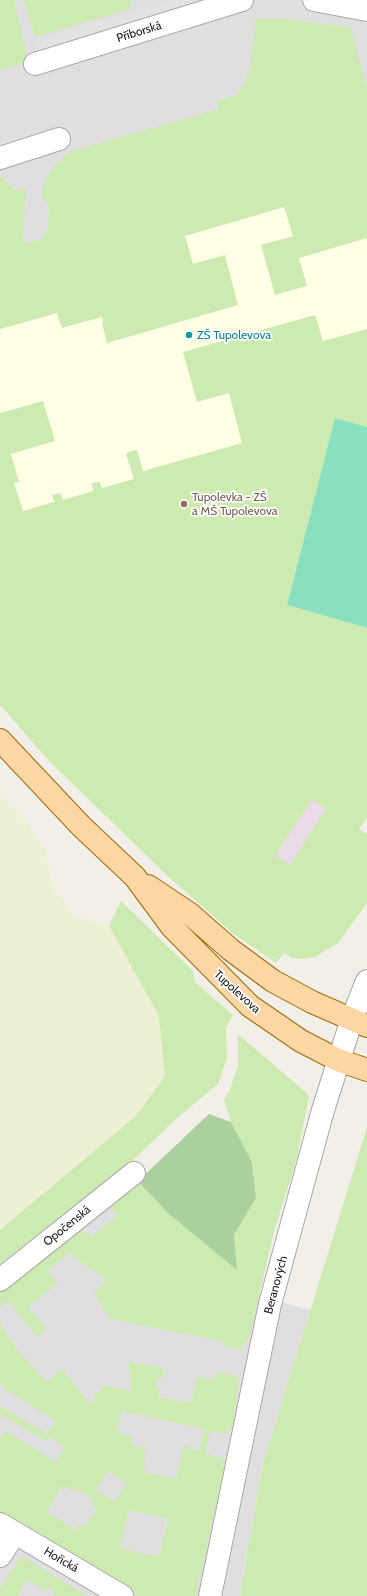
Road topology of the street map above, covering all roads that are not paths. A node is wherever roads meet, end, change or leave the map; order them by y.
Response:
1 (242, 0) edge
2 (314, 0) edge
3 (218, 4) edge
4 (367, 10) edge
5 (35, 64) dead end
6 (59, 140) dead end
7 (0, 158) edge
8 (0, 740) edge
9 (135, 877) junction
10 (367, 981) edge
11 (359, 1023) edge
12 (338, 1060) junction
13 (367, 1070) edge
14 (134, 1173) dead end
15 (0, 1280) edge
16 (7, 1528) edge
17 (0, 1556) edge
18 (122, 1596) edge
19 (210, 1596) edge

1 - 3 street, Příborská
2 - 4 street
3 - 5 street, Příborská
6 - 7 street
8 - 9 main road, Tupolevova
9 - 11 main road, Tupolevova
9 - 12 main road, Tupolevova
10 - 11 street, Beranových
11 - 12 street, Beranových
12 - 13 main road, Tupolevova
12 - 19 street, Beranových
14 - 15 street, Opočenská
16 - 17 street
16 - 18 street, Hořická

